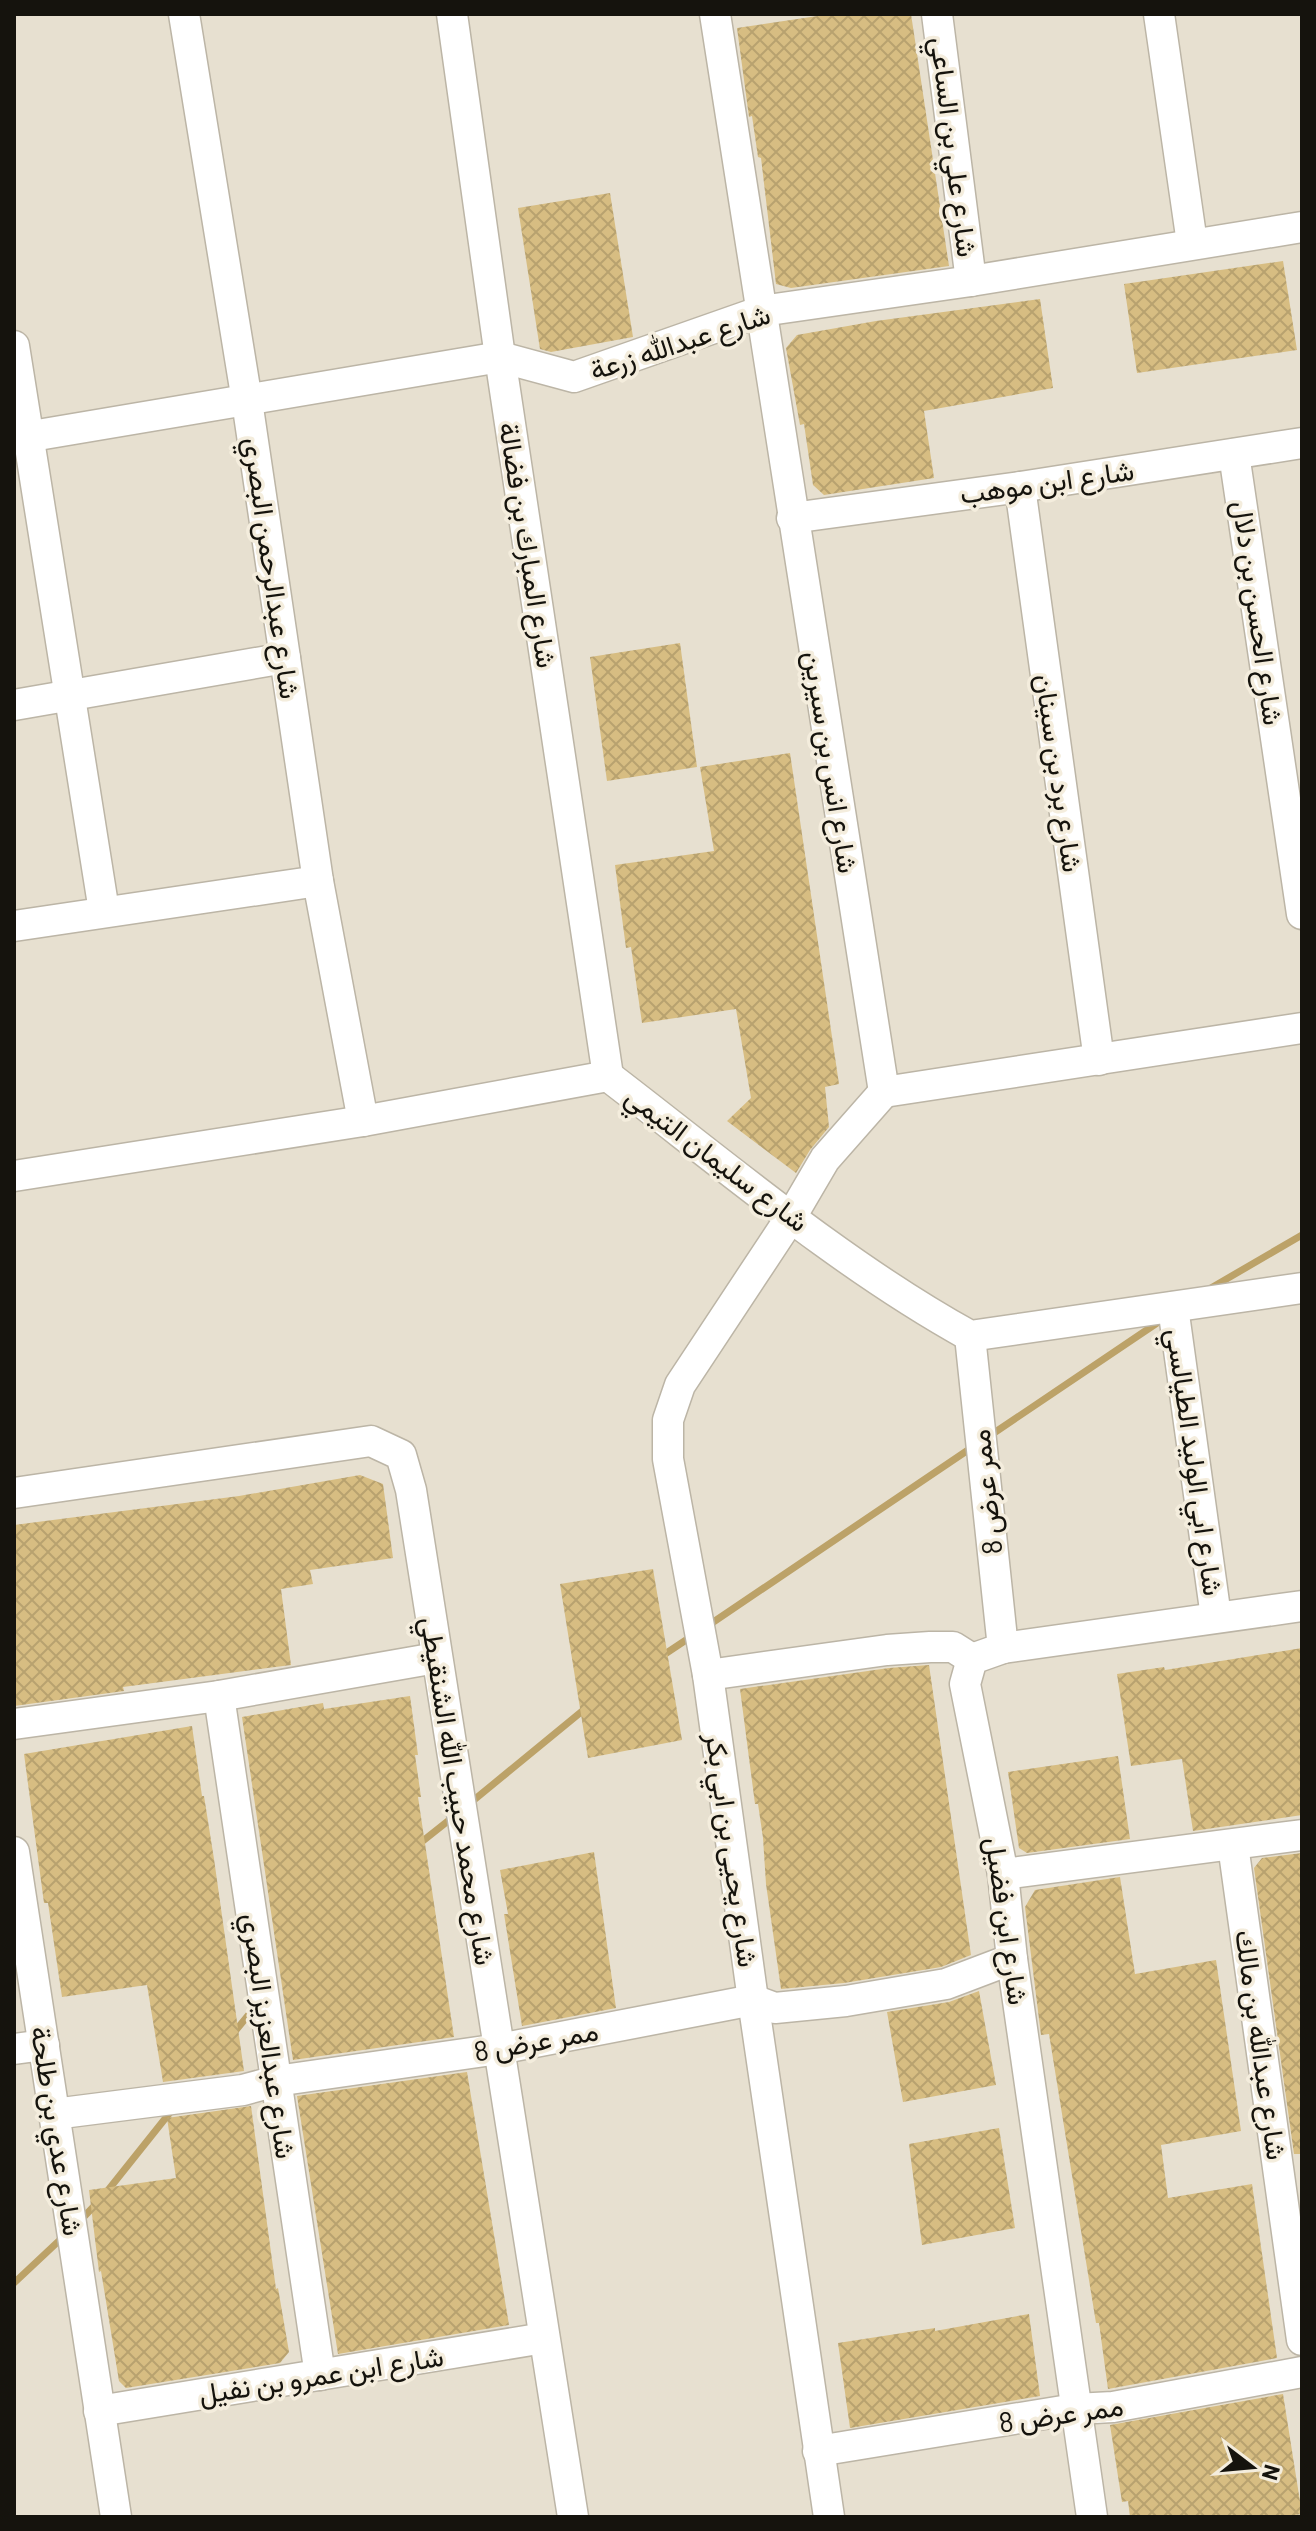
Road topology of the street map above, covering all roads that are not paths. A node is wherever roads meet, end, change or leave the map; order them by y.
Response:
1 (184, 14) edge
2 (452, 14) edge
3 (715, 14) edge
4 (937, 14) edge
5 (1159, 14) edge
6 (1302, 227) edge
7 (1192, 243) junction
8 (971, 281) junction
9 (762, 311) junction
10 (14, 346) edge
11 (500, 357) junction
12 (247, 401) junction
13 (20, 438) edge
14 (1302, 443) edge
15 (1234, 454) junction
16 (1020, 487) junction
17 (792, 518) junction
18 (285, 658) junction
19 (69, 698) junction
20 (14, 705) edge
21 (318, 881) junction
22 (104, 911) junction
23 (1302, 914) edge
24 (14, 926) edge
25 (1302, 1028) edge
26 (1099, 1060) junction
27 (608, 1076) junction
28 (884, 1092) junction
29 (363, 1121) junction
30 (14, 1176) edge
31 (791, 1217) junction
32 (1302, 1288) edge
33 (1173, 1307) junction
34 (970, 1336) junction
35 (14, 1493) edge
36 (1302, 1606) edge
37 (1216, 1617) junction
38 (1003, 1648) junction
39 (436, 1658) junction
40 (972, 1659) junction
41 (708, 1675) junction
42 (219, 1696) junction
43 (14, 1724) edge
44 (1302, 1835) edge
45 (1233, 1845) junction
46 (14, 1852) edge
47 (1003, 1874) junction
48 (1012, 1959) junction
49 (753, 2000) junction
50 (44, 2045) junction
51 (14, 2049) edge
52 (499, 2049) junction
53 (276, 2081) junction
54 (54, 2114) junction
55 (544, 2338) junction
56 (1302, 2340) edge
57 (1302, 2372) edge
58 (320, 2375) junction
59 (1075, 2409) junction
60 (99, 2411) junction
61 (818, 2451) junction
62 (823, 2516) edge
63 (116, 2517) edge
64 (573, 2517) edge
65 (1092, 2517) edge

1 - 12 street, شارع عبدالرحمن البصري
2 - 11 street, شارع المبارك بن فضالة
3 - 9 street, شارع انس بن سيرين
4 - 8 street, شارع علي بن الساعي
5 - 7 street
6 - 7 street, شارع عبدالله زرعة
7 - 8 street, شارع عبدالله زرعة
8 - 9 street, شارع عبدالله زرعة
9 - 11 street, شارع عبدالله زرعة
9 - 17 street, شارع انس بن سيرين
10 - 13 street
11 - 12 street, شارع عبدالله زرعة
11 - 27 street, شارع المبارك بن فضالة
12 - 13 street, شارع عبدالله زرعة
12 - 18 street, شارع عبدالرحمن البصري
13 - 19 street
14 - 15 street, شارع ابن موهب
15 - 16 street, شارع ابن موهب
15 - 23 street, شارع الحسن بن دلال
16 - 17 street, شارع ابن موهب
16 - 26 street, شارع برد بن سينان
17 - 28 street, شارع انس بن سيرين
18 - 19 street
18 - 21 street, شارع عبدالرحمن البصري
19 - 20 street
19 - 22 street
21 - 22 street
21 - 29 street, شارع عبدالرحمن البصري
22 - 24 street
25 - 26 street
26 - 28 street
27 - 29 street, شارع سليمان التيمي
27 - 31 street, شارع سليمان التيمي
28 - 31 street, شارع يحيى بن ابي بكر
29 - 30 street, شارع سليمان التيمي
31 - 34 street, شارع سليمان التيمي
31 - 41 street, شارع يحيى بن ابي بكر
32 - 33 street
33 - 34 street
33 - 37 street, شارع ابي الوليد الطيالسي
34 - 38 street, ممر عرض 8
35 - 39 street, شارع محمد حبيب الله الشنقيطي
36 - 37 street
37 - 38 street
38 - 40 street
39 - 42 street
39 - 52 street, شارع محمد حبيب الله الشنقيطي
40 - 41 street
40 - 47 street, شارع ابن فضيل
41 - 49 street, شارع يحيى بن ابي بكر
42 - 43 street
42 - 53 street, شارع عبدالعزيز البصري
44 - 45 street
45 - 47 street
45 - 56 street, شارع عبدالله بن مالك
46 - 50 street, شارع عدي بن طلحة
47 - 48 street, شارع ابن فضيل
48 - 49 street, ممر عرض 8
48 - 59 street, شارع ابن فضيل
49 - 52 street, ممر عرض 8
49 - 61 street, شارع يحيى بن ابي بكر
50 - 51 street
50 - 54 street, شارع عدي بن طلحة
52 - 53 street, ممر عرض 8
52 - 55 street, شارع محمد حبيب الله الشنقيطي
53 - 54 street, ممر عرض 8
53 - 58 street, شارع عبدالعزيز البصري
54 - 60 street, شارع عدي بن طلحة
55 - 58 street, شارع ابن عمرو بن نفيل
55 - 64 street, شارع محمد حبيب الله الشنقيطي
57 - 59 street, ممر عرض 8
58 - 60 street, شارع ابن عمرو بن نفيل
59 - 61 street, ممر عرض 8
59 - 65 street, شارع ابن فضيل
60 - 63 street, شارع عدي بن طلحة
61 - 62 street, شارع يحيى بن ابي بكر

